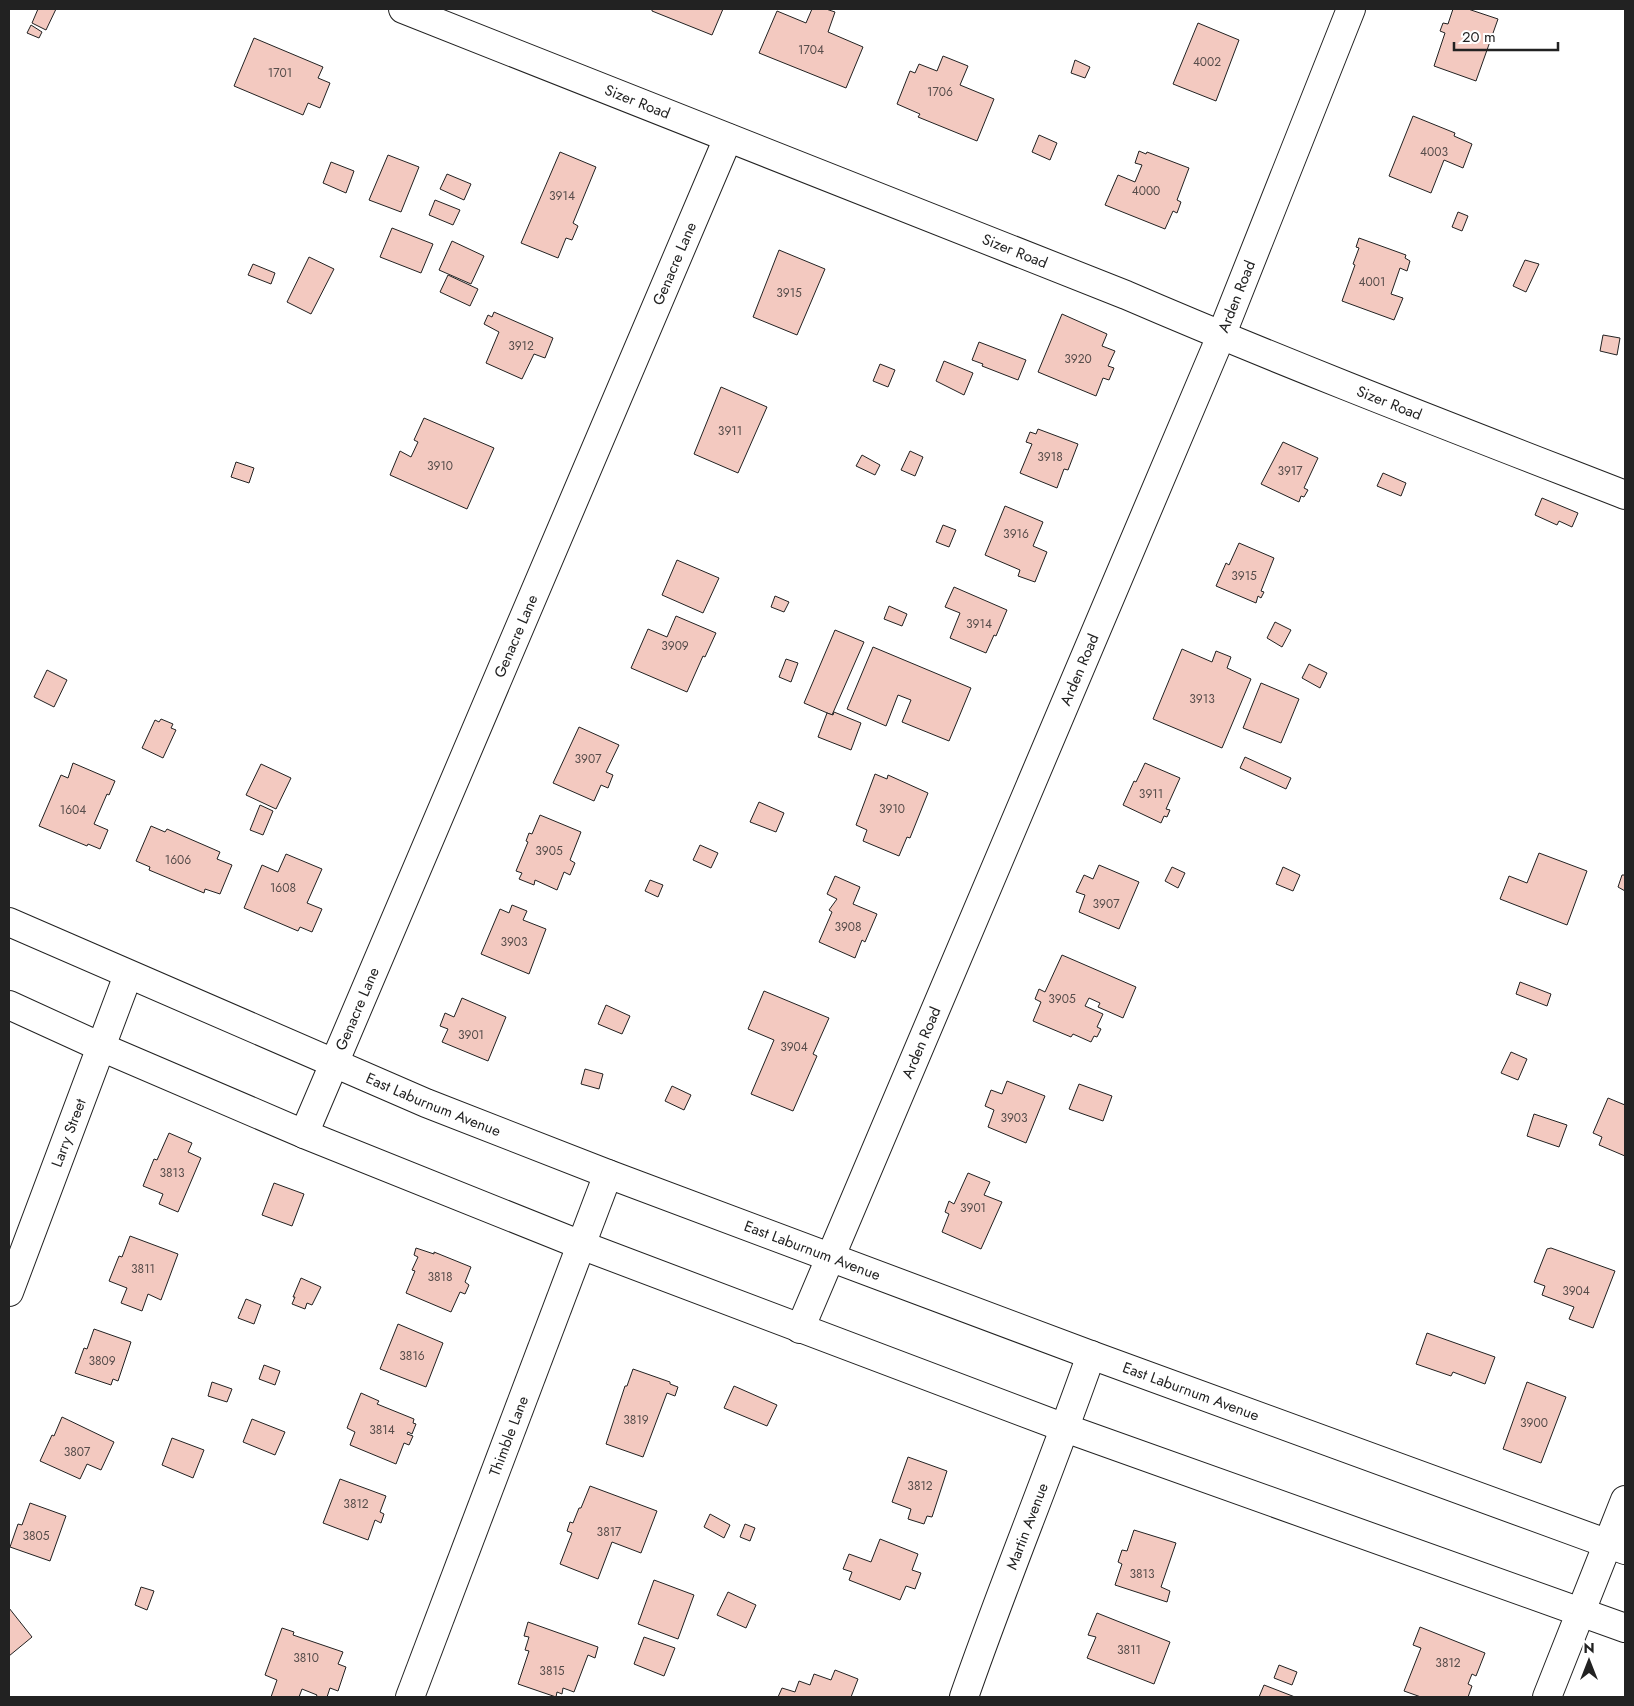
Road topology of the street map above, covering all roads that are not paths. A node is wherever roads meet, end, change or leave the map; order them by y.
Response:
1 (403, 9) edge
2 (1351, 9) edge
3 (728, 138) junction
4 (1221, 336) junction
5 (1625, 495) edge
6 (9, 922) edge
7 (128, 974) junction
8 (9, 1005) edge
9 (101, 1047) junction
10 (334, 1064) junction
11 (304, 1134) junction
12 (608, 1174) junction
13 (581, 1245) junction
14 (830, 1257) junction
15 (9, 1292) edge
16 (800, 1328) junction
17 (1092, 1354) junction
18 (1065, 1428) junction
19 (1625, 1500) edge
20 (1616, 1547) edge
21 (1580, 1612) junction
22 (1625, 1628) edge
23 (410, 1697) edge
24 (964, 1697) edge
25 (1547, 1697) edge

1 - 3 street, Sizer Road
2 - 4 street, Arden Road
3 - 4 street, Sizer Road
3 - 10 street, Genacre Lane
4 - 5 street, Sizer Road
4 - 14 street, Arden Road
6 - 7 street, East Laburnum Avenue
7 - 9 street, Larry Street
7 - 10 street, East Laburnum Avenue
8 - 9 street
9 - 11 street
9 - 15 street, Larry Street
10 - 11 street, Genacre Lane
10 - 12 street, East Laburnum Avenue
11 - 13 street
12 - 13 street, Thimble Lane
12 - 14 street, East Laburnum Avenue
13 - 16 street
13 - 23 street, Thimble Lane
14 - 16 street, Arden Road
14 - 17 street, East Laburnum Avenue
16 - 18 street
17 - 18 street, Martin Avenue
17 - 20 street, East Laburnum Avenue
18 - 21 street
18 - 24 street, Martin Avenue
19 - 20 street
20 - 21 street
21 - 22 street
21 - 25 street

